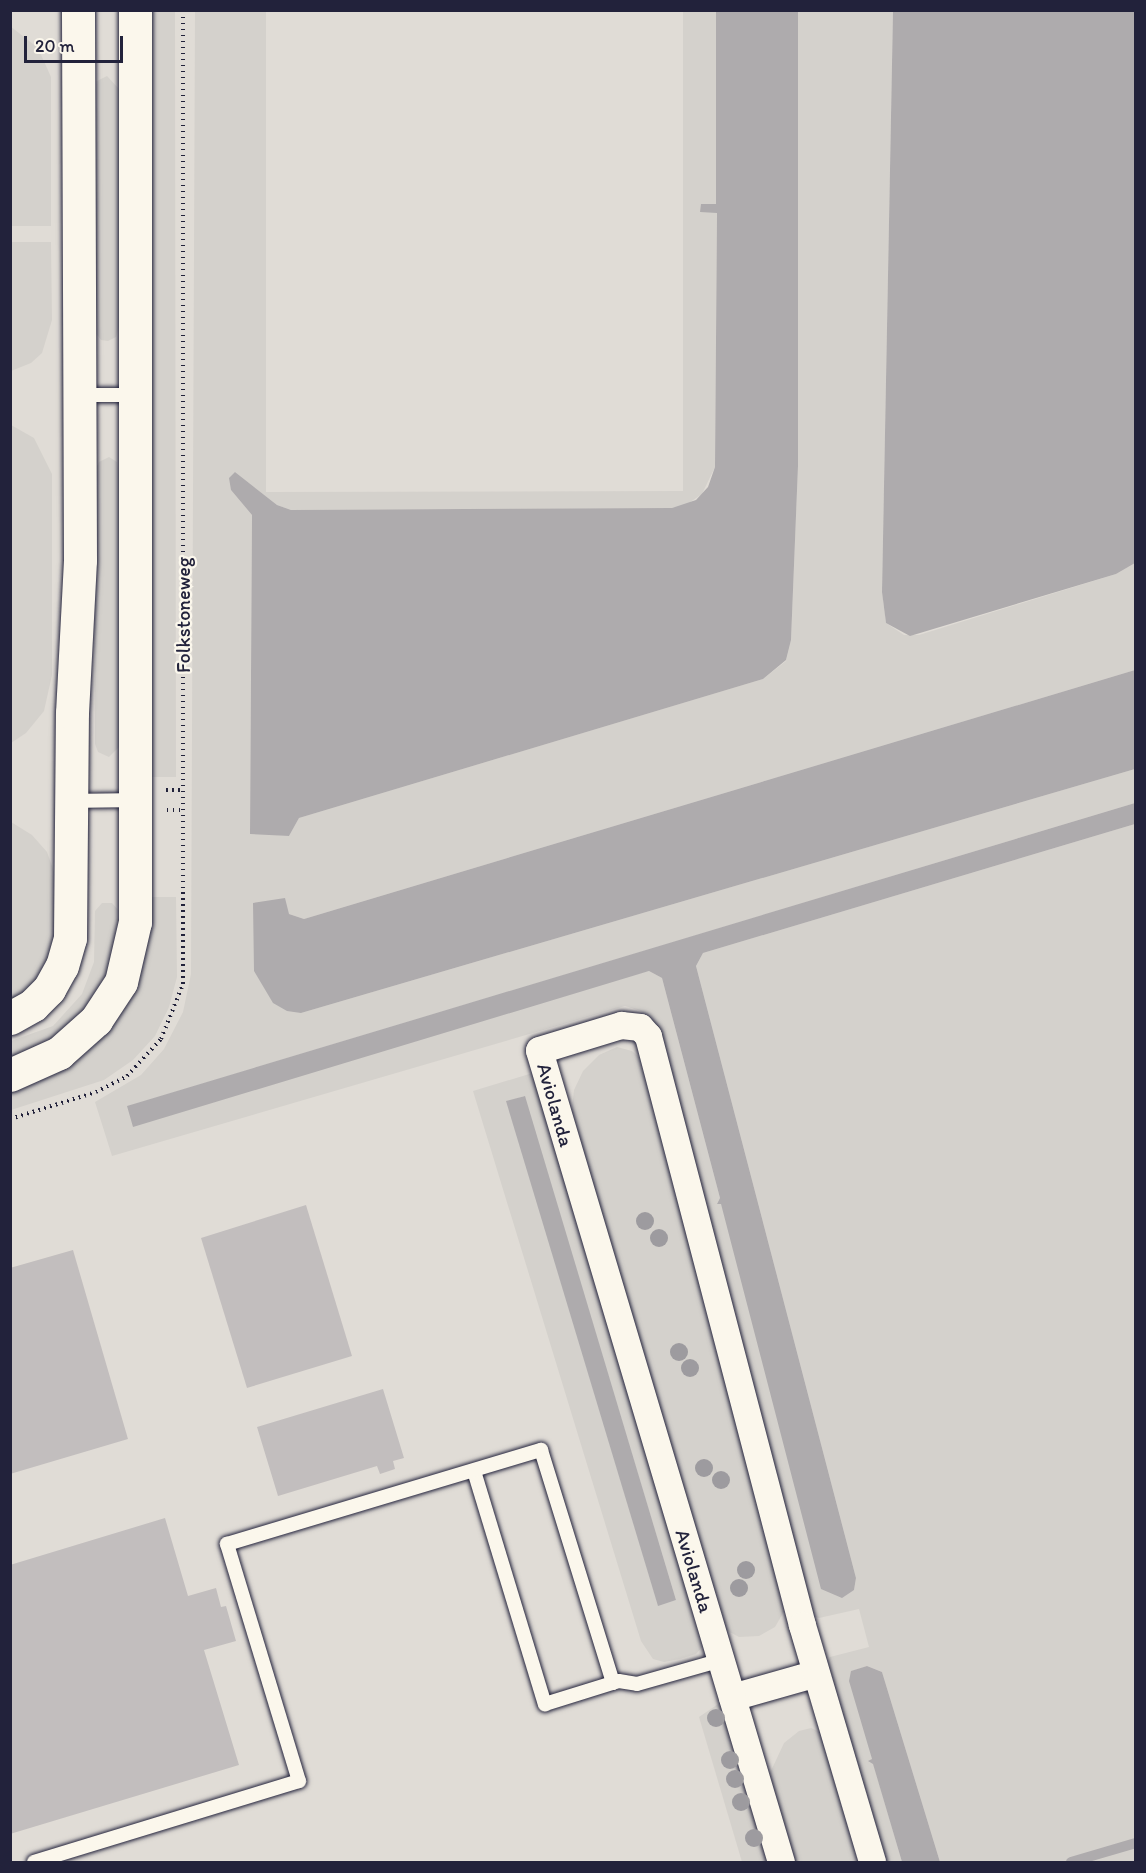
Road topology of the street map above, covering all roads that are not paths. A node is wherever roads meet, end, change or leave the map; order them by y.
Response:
1 (78, 10) edge
2 (135, 10) edge
3 (79, 395) junction
4 (135, 395) junction
5 (136, 800) junction
6 (72, 801) junction
7 (10, 1018) edge
8 (10, 1075) edge
9 (474, 1470) junction
10 (721, 1660) junction
11 (816, 1673) junction
12 (613, 1683) junction
13 (732, 1697) junction
14 (34, 1863) edge
15 (781, 1863) edge
16 (872, 1863) edge

1 - 3 street
2 - 4 street
3 - 4 lane
3 - 6 street
4 - 5 street
5 - 6 lane
5 - 8 street
6 - 7 street
9 - 12 lane
9 - 12 lane
9 - 14 lane
10 - 11 street, Aviolanda
10 - 12 lane
10 - 13 street, Aviolanda
11 - 13 street
11 - 16 street, Aviolanda
13 - 15 street, Aviolanda

